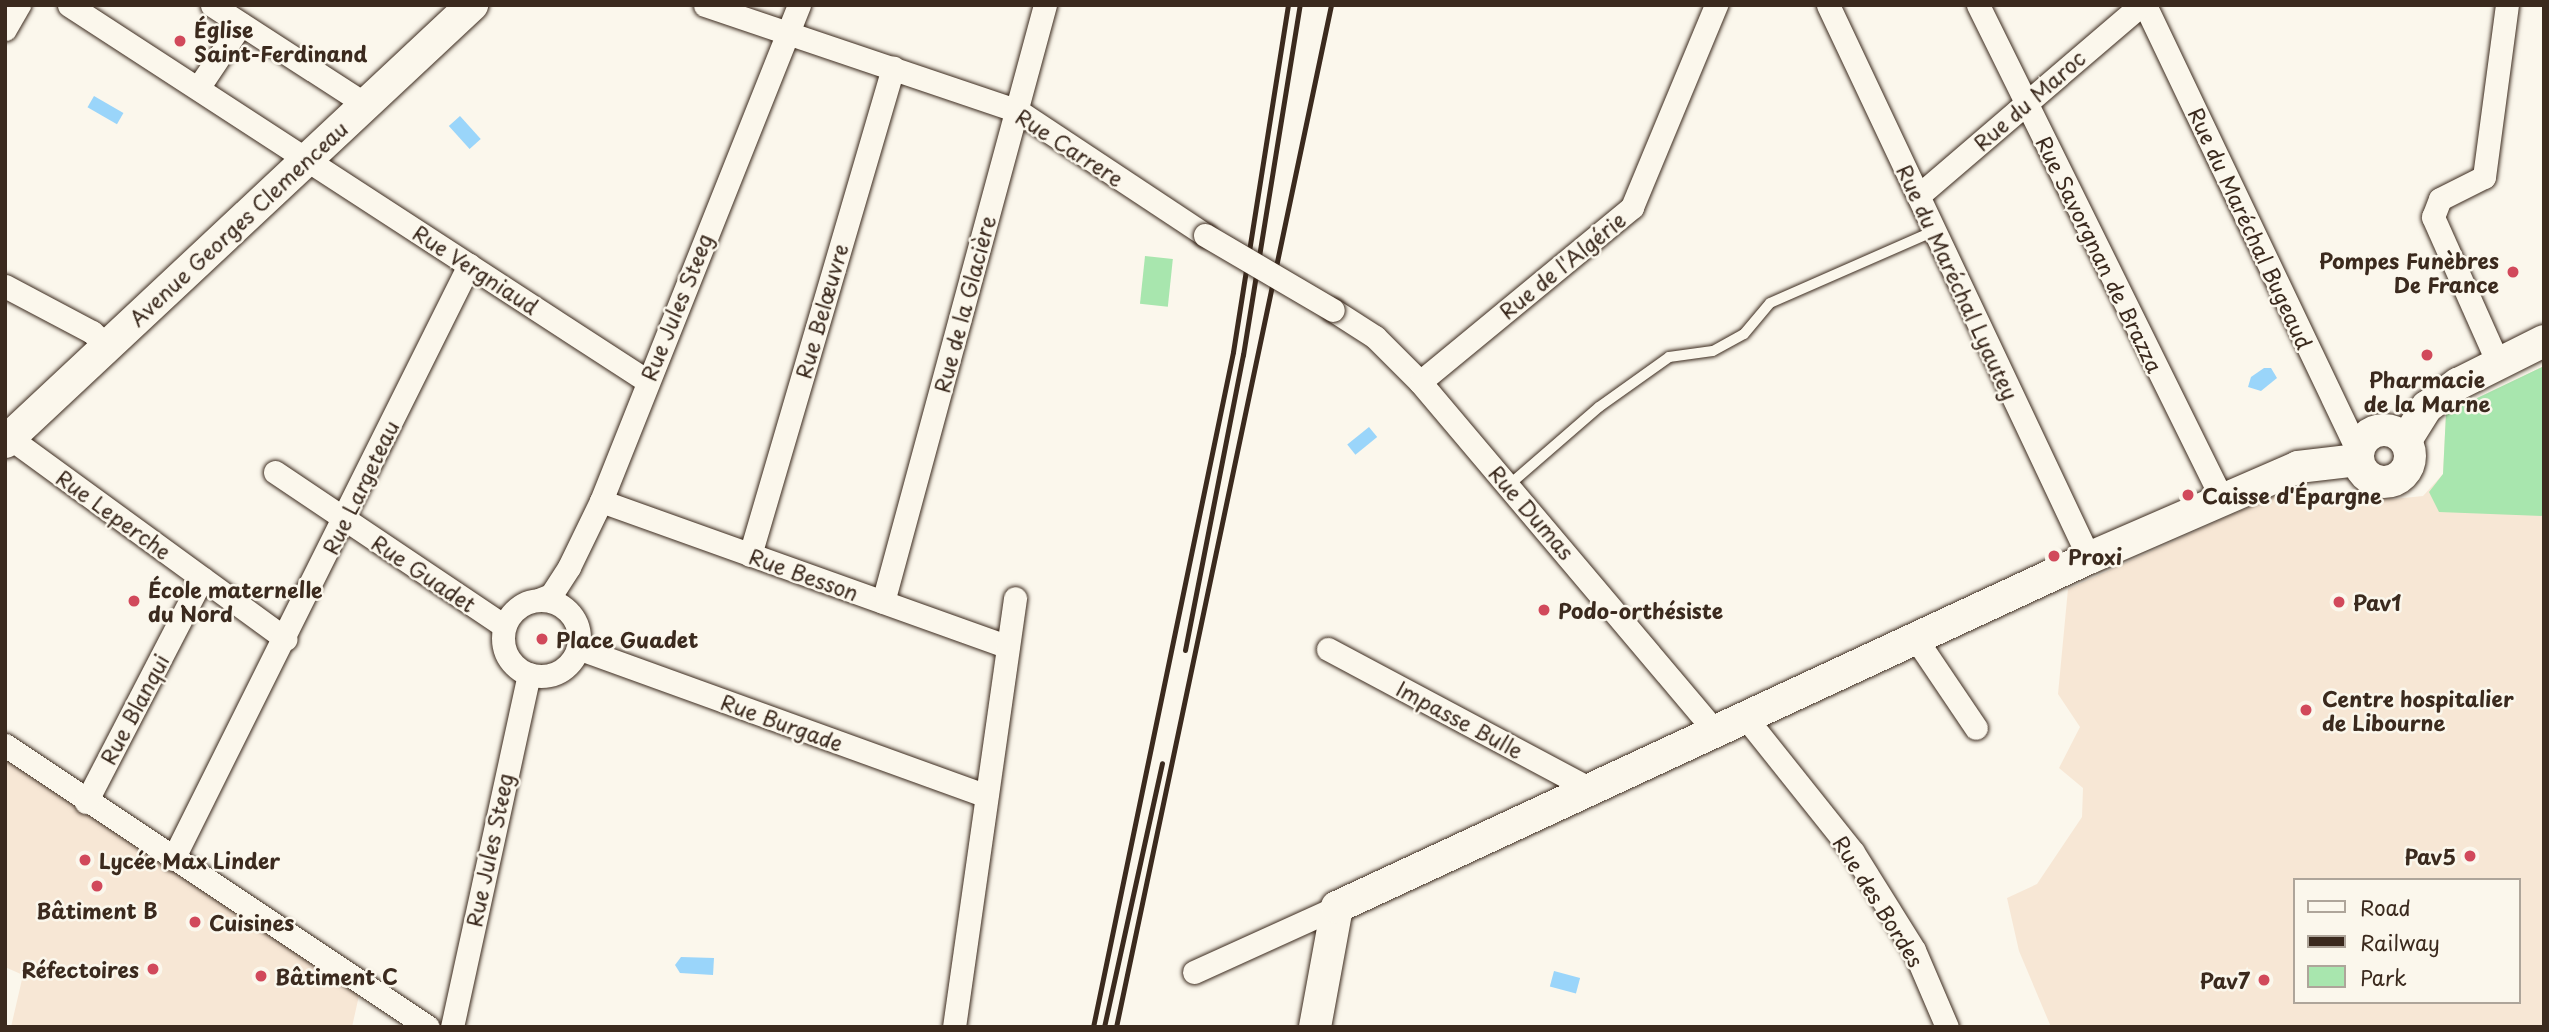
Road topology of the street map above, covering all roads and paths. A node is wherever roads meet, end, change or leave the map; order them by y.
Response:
1 (19, 5) edge
2 (69, 5) edge
3 (212, 5) edge
4 (472, 5) edge
5 (705, 5) edge
6 (799, 5) edge
7 (1045, 5) edge
8 (1716, 5) edge
9 (1828, 5) edge
10 (1978, 5) edge
11 (2143, 5) edge
12 (2507, 5) edge
13 (241, 24) junction
14 (5, 29) edge
15 (788, 33) junction
16 (892, 68) junction
17 (198, 88) junction
18 (2025, 101) junction
19 (365, 104) junction
20 (1017, 110) junction
21 (306, 158) junction
22 (1918, 196) junction
23 (1934, 231) junction
24 (469, 265) junction
25 (5, 286) edge
26 (1333, 310) joint
27 (2544, 341) edge
28 (107, 346) junction
29 (2498, 363) junction
30 (647, 381) junction
31 (1420, 383) junction
32 (7, 440) edge
33 (2406, 440) junction
34 (2358, 455) junction
35 (275, 472) dead end
36 (1509, 485) junction
37 (601, 501) junction
38 (2223, 501) junction
39 (345, 519) junction
40 (750, 555) junction
41 (2089, 558) junction
42 (202, 578) junction
43 (1015, 598) dead end
44 (541, 599) junction
45 (883, 602) junction
46 (504, 626) junction
47 (285, 639) junction
48 (1916, 639) junction
49 (1008, 647) junction
50 (578, 648) junction
51 (1328, 649) dead end
52 (529, 674) junction
53 (1746, 718) junction
54 (1976, 728) dead end
55 (1716, 732) junction
56 (5, 745) edge
57 (1592, 790) junction
58 (986, 796) junction
59 (86, 802) junction
60 (173, 859) junction
61 (1337, 907) junction
62 (1194, 972) dead end
63 (428, 1027) edge
64 (452, 1027) edge
65 (954, 1027) edge
66 (1315, 1027) edge
67 (1947, 1027) edge

1 - 14 street
2 - 17 street, Rue Vergniaud
3 - 13 street
4 - 19 main road, Avenue Georges Clemenceau
5 - 15 street, Rue Carrere
6 - 15 street, Rue Jules Steeg
7 - 20 street, Rue de la Glacière
8 - 31 street, Rue de l'Algérie
9 - 22 street, Rue du Maréchal Lyautey
10 - 18 street, Rue Savorgnan de Brazza
11 - 18 street, Rue du Maroc
11 - 34 street, Rue du Maréchal Bugeaud
12 - 29 street
13 - 17 street
13 - 19 street
15 - 16 street, Rue Carrere
15 - 30 street, Rue Jules Steeg
16 - 20 street, Rue Carrere
16 - 40 street, Rue Belœuvre
17 - 21 street, Rue Vergniaud
18 - 22 street, Rue du Maroc
18 - 38 street, Rue Savorgnan de Brazza
19 - 21 main road, Avenue Georges Clemenceau
20 - 26 street, Rue Carrere, bridge
20 - 45 street, Rue de la Glacière
21 - 24 street, Rue Vergniaud
21 - 28 main road, Avenue Georges Clemenceau
22 - 23 street, Rue du Maréchal Lyautey
23 - 36 lane
23 - 41 street, Rue du Maréchal Lyautey
24 - 30 street, Rue Vergniaud
24 - 39 street, Rue Largeteau
25 - 28 street
26 - 31 street, Rue Dumas
27 - 29 main road
28 - 32 main road, Avenue Georges Clemenceau
29 - 33 main road
30 - 37 street, Rue Jules Steeg
31 - 36 street, Rue Dumas
32 - 42 street, Rue Leperche
33 - 34 main road
33 - 34 main road
34 - 38 main road
35 - 39 street, Rue Guadet
36 - 55 street, Rue Dumas
37 - 40 street, Rue Besson
37 - 44 street, Rue Jules Steeg
38 - 41 main road
39 - 46 street, Rue Guadet
39 - 47 street, Rue Largeteau
40 - 45 street, Rue Besson
41 - 48 main road
42 - 47 street, Rue Leperche
42 - 59 street, Rue Blanqui
43 - 49 street
44 - 46 street
44 - 50 street
45 - 49 street, Rue Besson
46 - 52 street
47 - 60 street, Rue Largeteau
48 - 53 main road
48 - 54 street
49 - 58 street
50 - 52 street
50 - 58 street, Rue Burgade
51 - 57 street, Impasse Bulle
52 - 64 street, Rue Jules Steeg
53 - 55 main road
53 - 67 street, Rue des Bordes
55 - 57 main road
56 - 59 street
57 - 61 main road
58 - 65 street
59 - 60 street
60 - 63 street
61 - 62 street
61 - 66 main road

